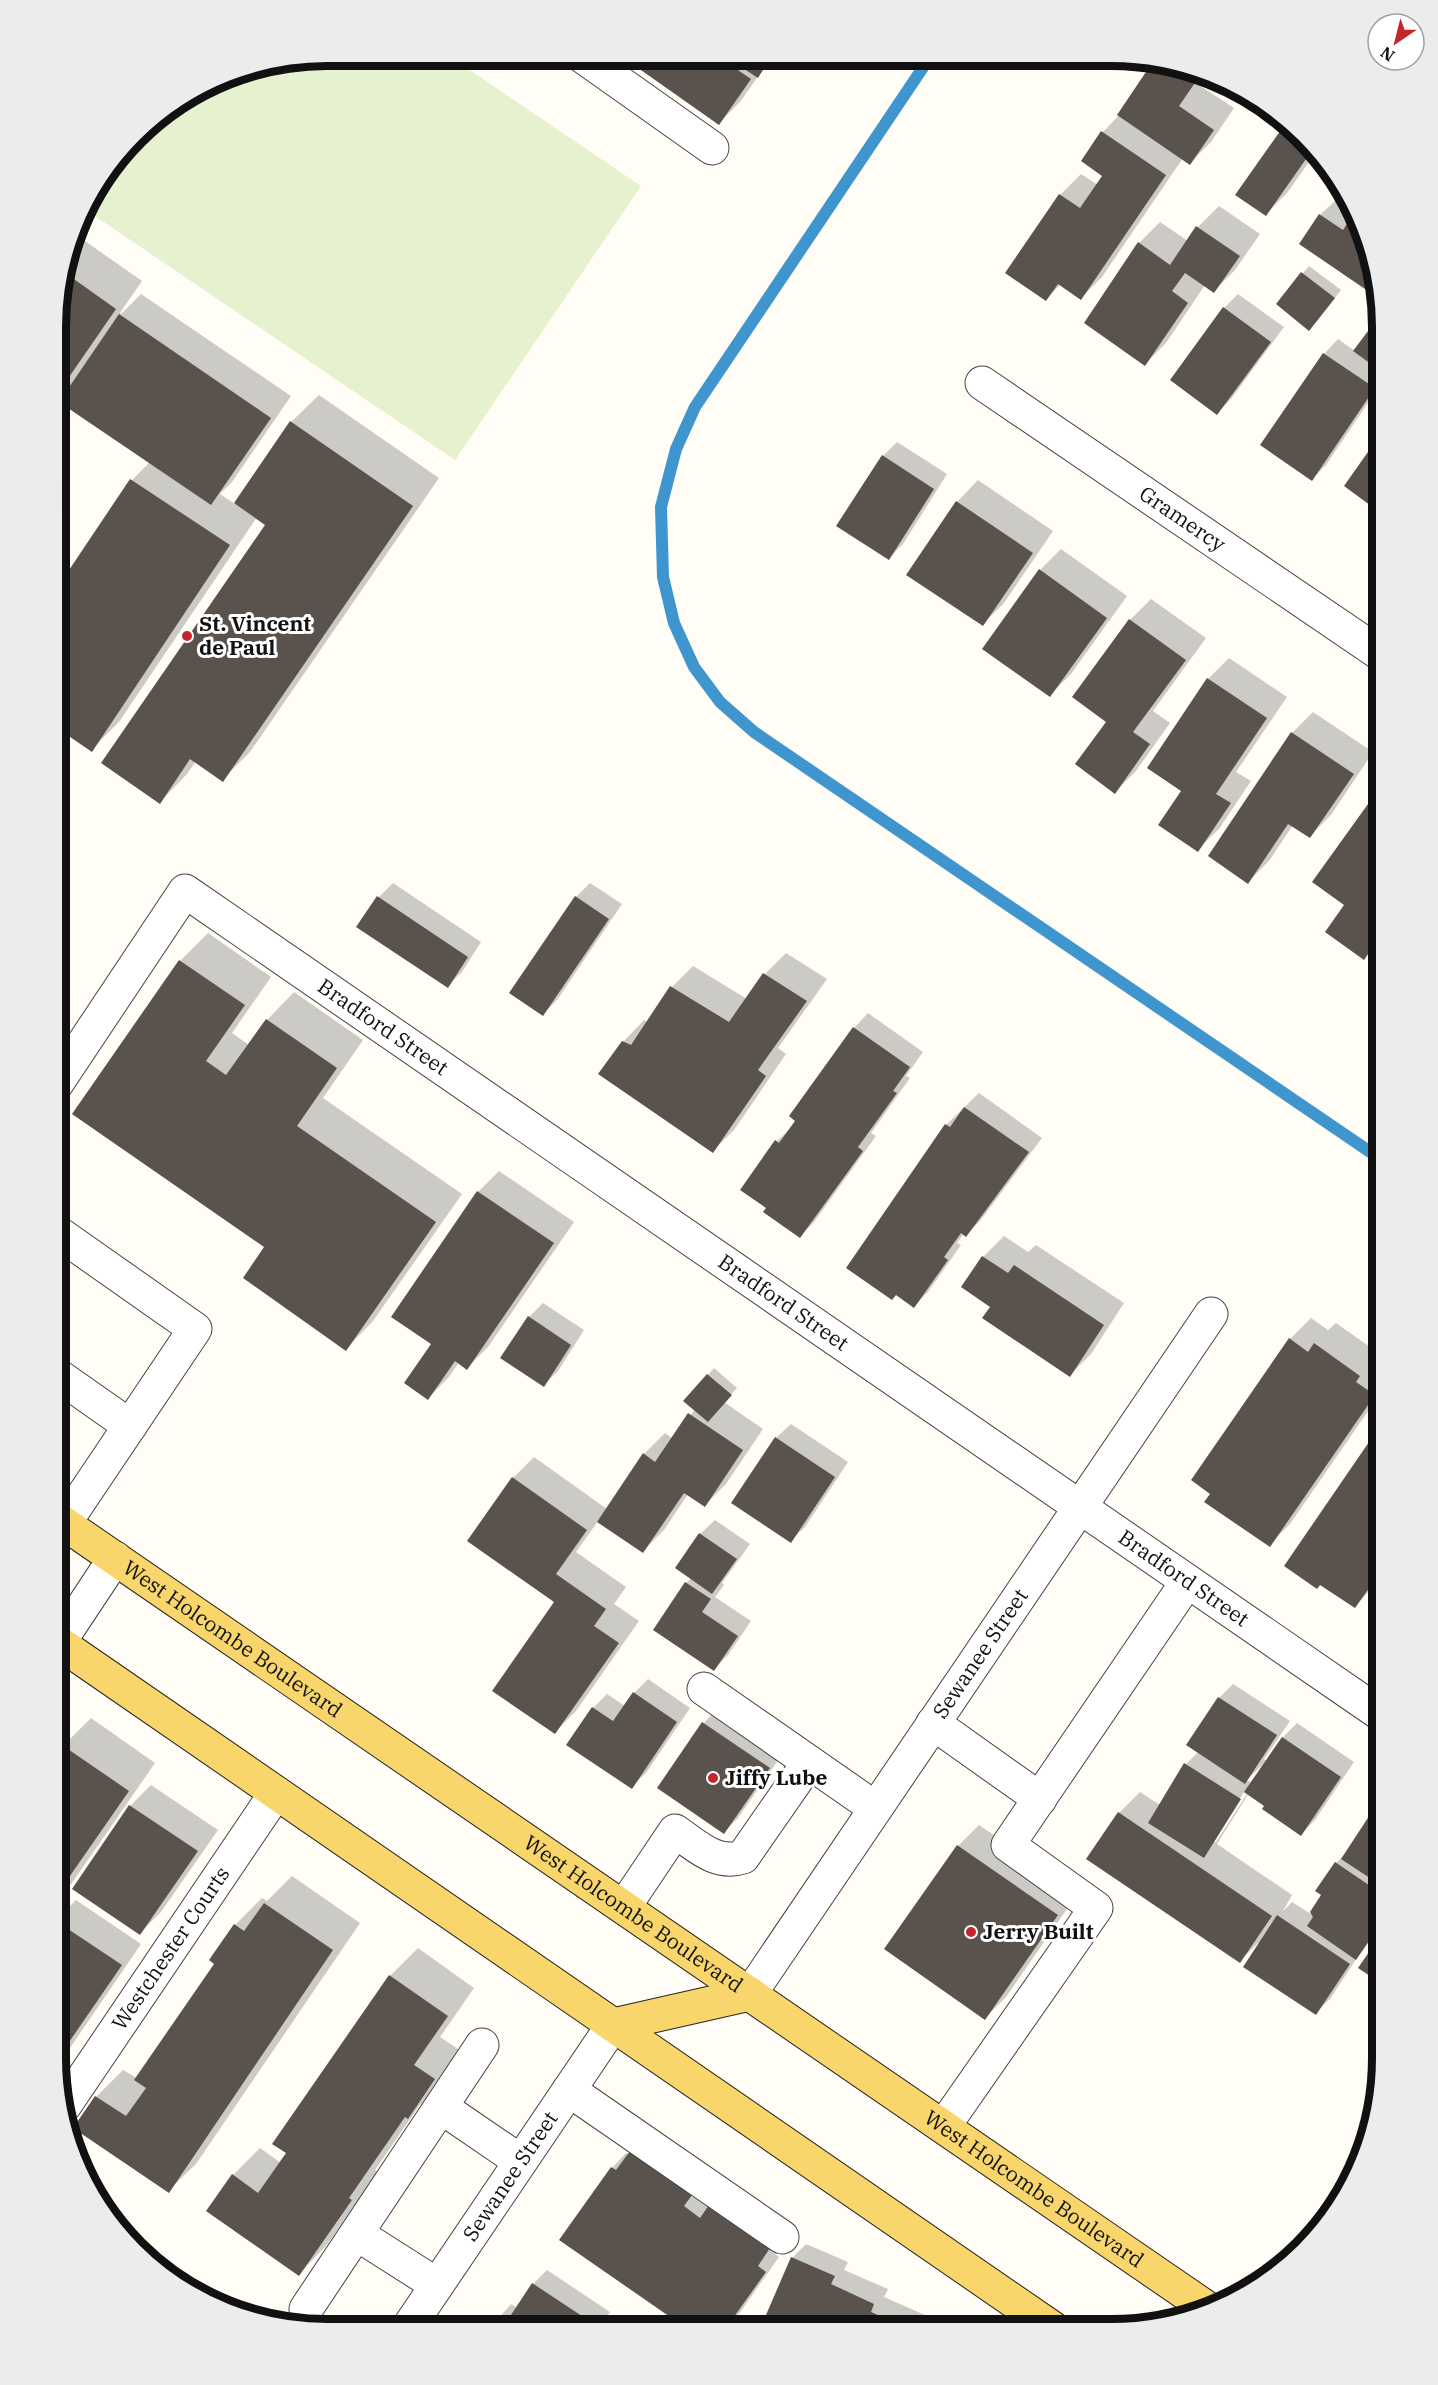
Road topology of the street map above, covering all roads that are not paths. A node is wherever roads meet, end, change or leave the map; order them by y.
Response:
1 (596, 66) edge
2 (712, 148) dead end
3 (982, 383) dead end
4 (1372, 648) edge
5 (66, 1069) edge
6 (66, 1238) edge
7 (1211, 1314) dead end
8 (66, 1381) edge
9 (130, 1426) junction
10 (1078, 1508) junction
11 (66, 1513) edge
12 (66, 1525) edge
13 (115, 1558) junction
14 (1186, 1582) junction
15 (66, 1631) edge
16 (66, 1650) edge
17 (704, 1689) dead end
18 (1372, 1708) edge
19 (933, 1723) junction
20 (809, 1762) junction
21 (276, 1793) junction
22 (1040, 1799) junction
23 (875, 1808) junction
24 (624, 1907) junction
25 (750, 1994) junction
26 (613, 2025) junction
27 (482, 2045) dead end
28 (569, 2090) junction
29 (69, 2099) edge
30 (441, 2106) junction
31 (944, 2126) junction
32 (520, 2161) junction
33 (357, 2234) junction
34 (782, 2237) dead end
35 (436, 2285) junction
36 (1192, 2306) edge
37 (306, 2309) dead end
38 (414, 2319) edge
39 (1039, 2319) edge

1 - 2 street
3 - 4 street, Gramercy
5 - 10 street, Bradford Street
6 - 9 street
7 - 10 street, Sewanee Street
8 - 9 street
9 - 11 street
10 - 14 street, Bradford Street
10 - 19 street, Sewanee Street
12 - 13 main road, West Holcombe Boulevard
13 - 15 street
13 - 24 main road, West Holcombe Boulevard
14 - 18 street, Bradford Street
14 - 22 street
16 - 21 main road
17 - 20 street
19 - 22 street
19 - 23 street, Sewanee Street
20 - 23 street
20 - 24 street
21 - 26 main road
21 - 29 street, Westchester Courts
22 - 31 street
23 - 25 street, Sewanee Street
24 - 25 main road, West Holcombe Boulevard
25 - 26 main road
25 - 31 main road, West Holcombe Boulevard
26 - 28 street, Sewanee Street
26 - 39 main road
27 - 30 street
28 - 32 street, Sewanee Street
28 - 34 street
30 - 32 street
30 - 33 street
31 - 36 main road, West Holcombe Boulevard
32 - 35 street, Sewanee Street
33 - 35 street
33 - 37 street
35 - 38 street, Sewanee Street

